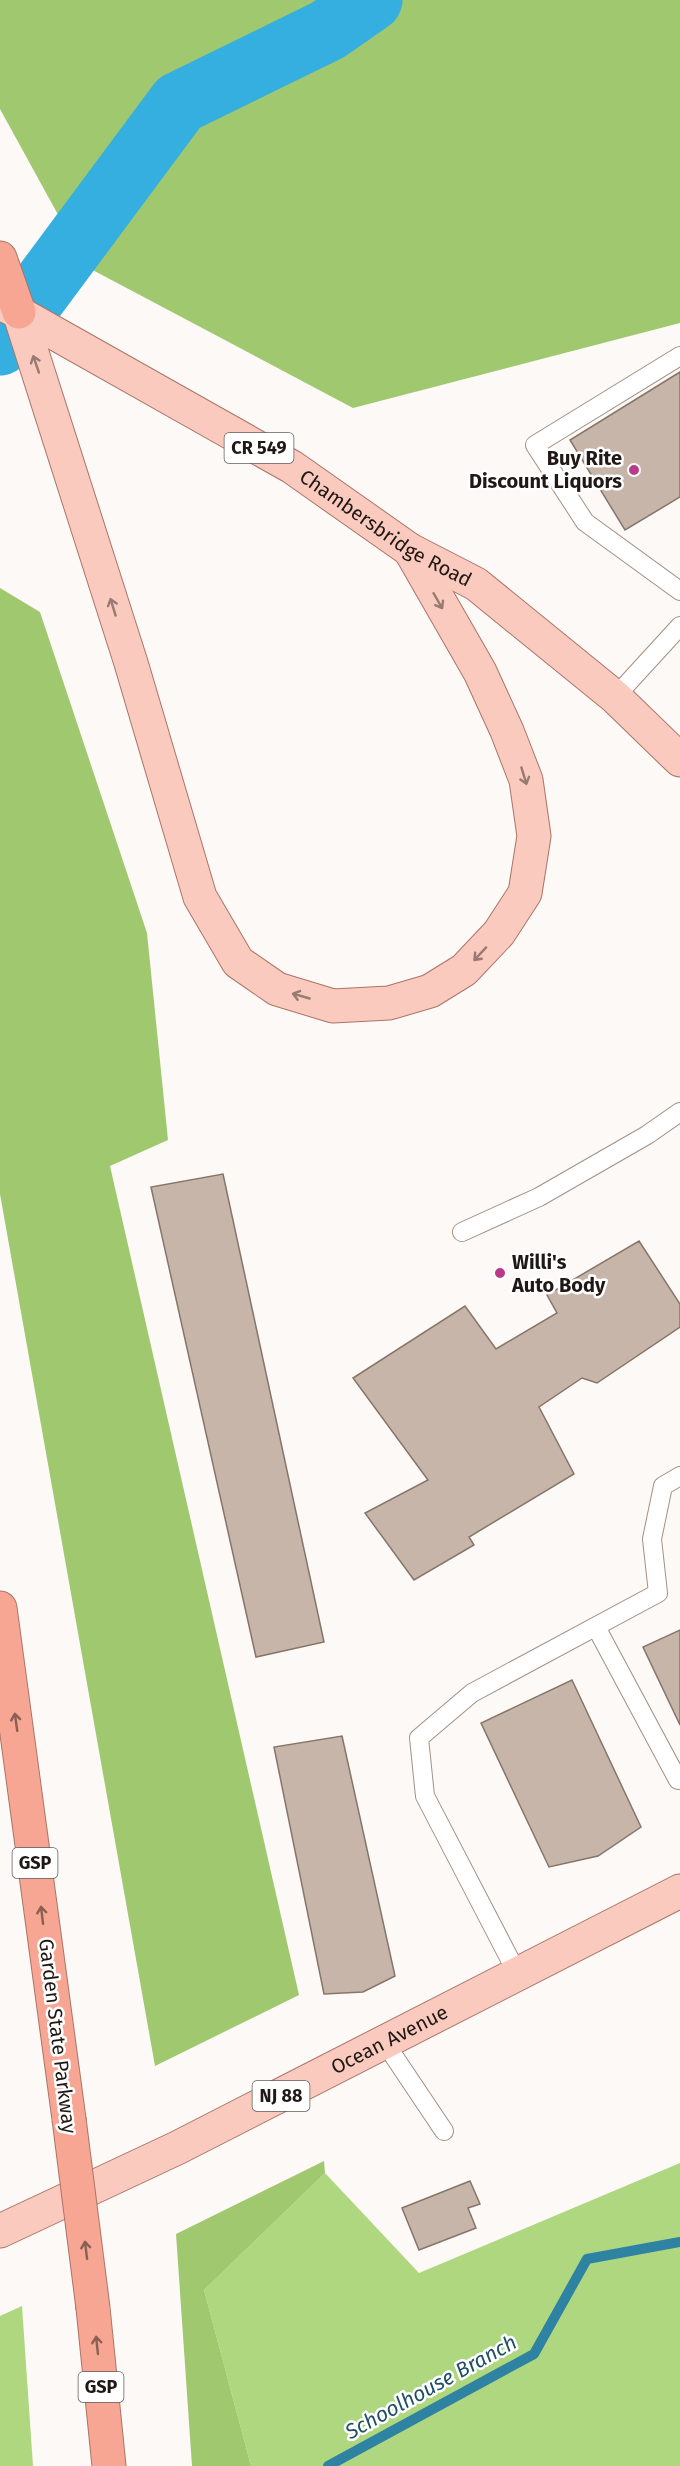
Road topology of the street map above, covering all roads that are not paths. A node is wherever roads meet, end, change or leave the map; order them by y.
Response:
1 (2, 262) edge
2 (10, 308) edge
3 (680, 356) edge
4 (410, 550) junction
5 (680, 591) edge
6 (680, 626) edge
7 (615, 697) junction
8 (680, 760) edge
9 (680, 1112) edge
10 (462, 1232) dead end
11 (680, 1476) edge
12 (0, 1608) edge
13 (596, 1627) junction
14 (678, 1780) dead end
15 (680, 1891) edge
16 (517, 1973) junction
17 (385, 2043) junction
18 (444, 2131) dead end
19 (0, 2230) edge
20 (108, 2466) edge

1 - 2 highway
2 - 4 main road, Chambersbridge Road / CR 549
4 -> 2 main road
3 - 5 lane
4 - 7 main road, Chambersbridge Road / CR 549
6 - 7 lane
7 - 8 main road, Chambersbridge Road / CR 549
9 - 10 lane
11 - 13 lane
20 -> 12 highway, Garden State Parkway / GSP, bridge
13 - 14 lane
13 - 16 lane
15 - 16 main road, Ocean Avenue / NJ 88
16 - 17 main road, Ocean Avenue / NJ 88
17 - 18 lane
17 - 19 main road, Ocean Avenue / NJ 88

